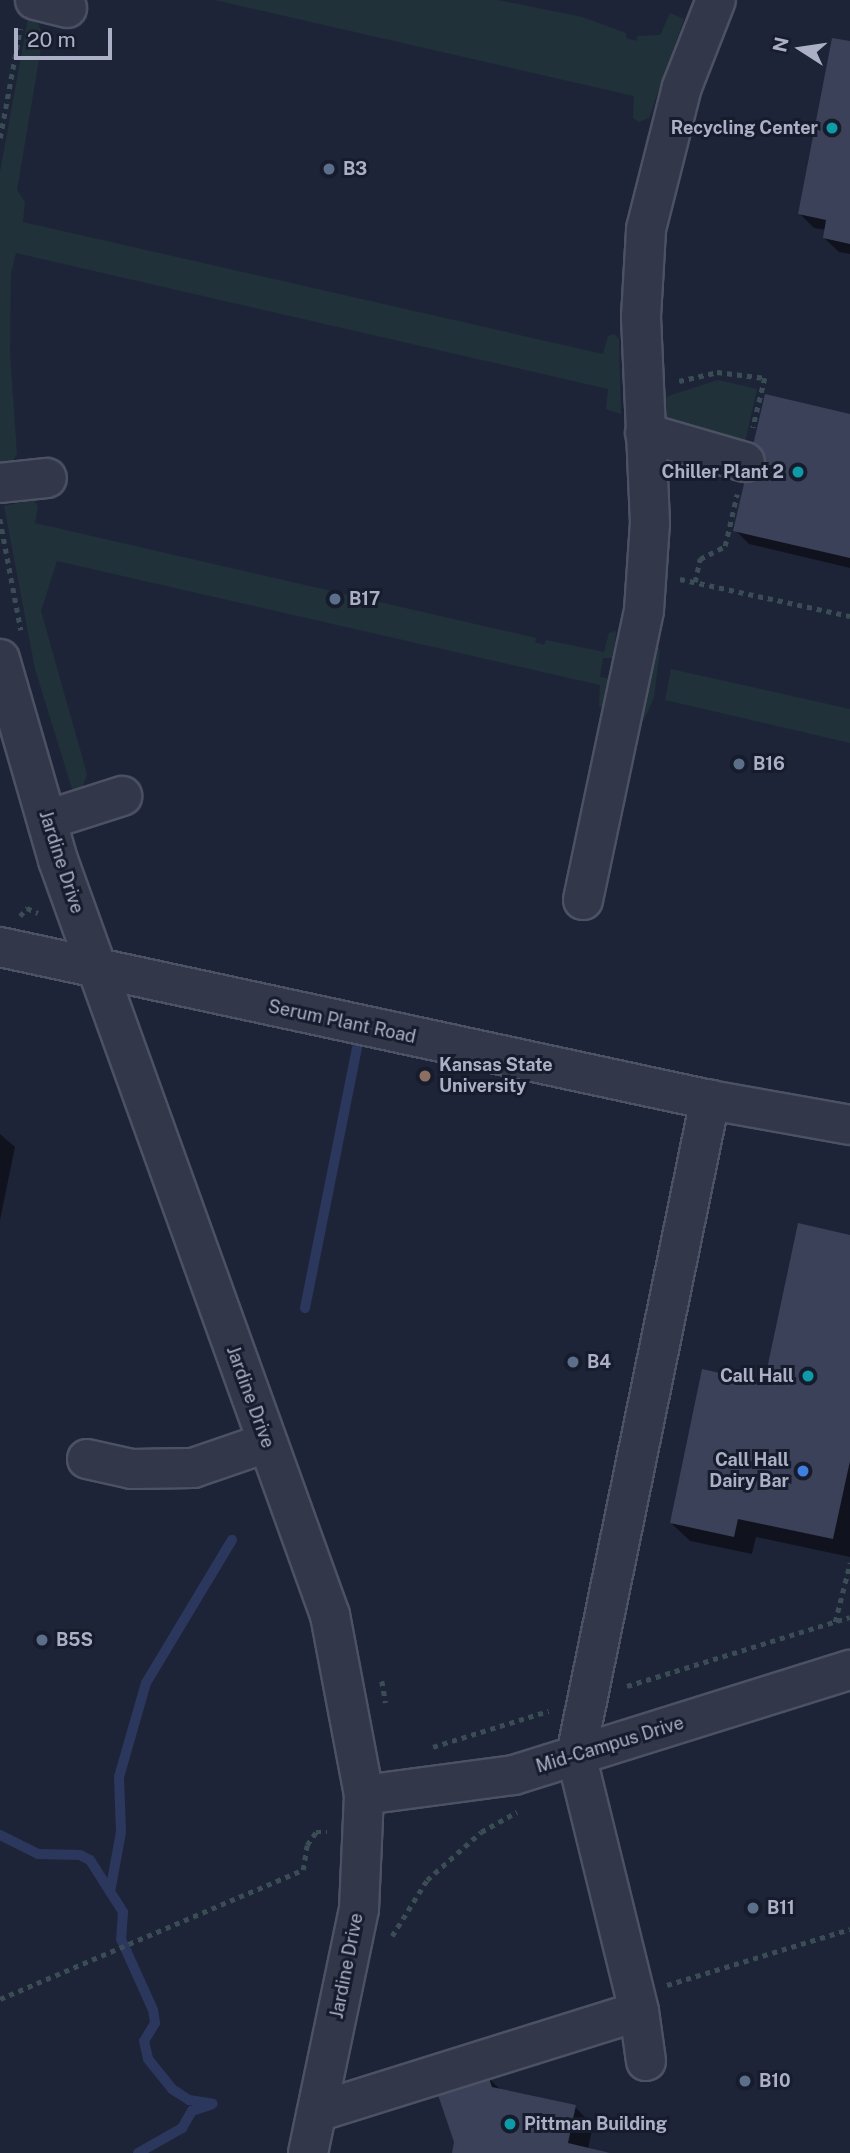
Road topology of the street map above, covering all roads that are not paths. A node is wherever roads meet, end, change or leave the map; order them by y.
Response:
1 (716, 0) edge
2 (645, 433) junction
3 (745, 462) dead end
4 (47, 478) dead end
5 (0, 483) edge
6 (0, 659) edge
7 (122, 796) dead end
8 (47, 820) junction
9 (583, 900) dead end
10 (0, 947) edge
11 (96, 967) junction
12 (710, 1100) junction
13 (850, 1125) edge
14 (266, 1443) junction
15 (87, 1459) dead end
16 (850, 1670) edge
17 (576, 1755) junction
18 (364, 1795) junction
19 (636, 1998) junction
20 (646, 2061) dead end
21 (317, 2112) junction
22 (308, 2153) edge

1 - 2 street
2 - 3 street
2 - 9 street
4 - 5 street
6 - 8 street, Jardine Drive
7 - 8 street
8 - 11 street, Jardine Drive
10 - 11 street, Serum Plant Road
11 - 12 street, Serum Plant Road
11 - 14 street, Jardine Drive
12 - 13 street, Serum Plant Road
12 - 17 street
14 - 15 street
14 - 18 street, Jardine Drive
16 - 17 street, Mid-Campus Drive
17 - 18 street, Mid-Campus Drive
17 - 19 street
18 - 21 street, Jardine Drive
19 - 20 street
19 - 21 street
21 - 22 street, Jardine Drive

